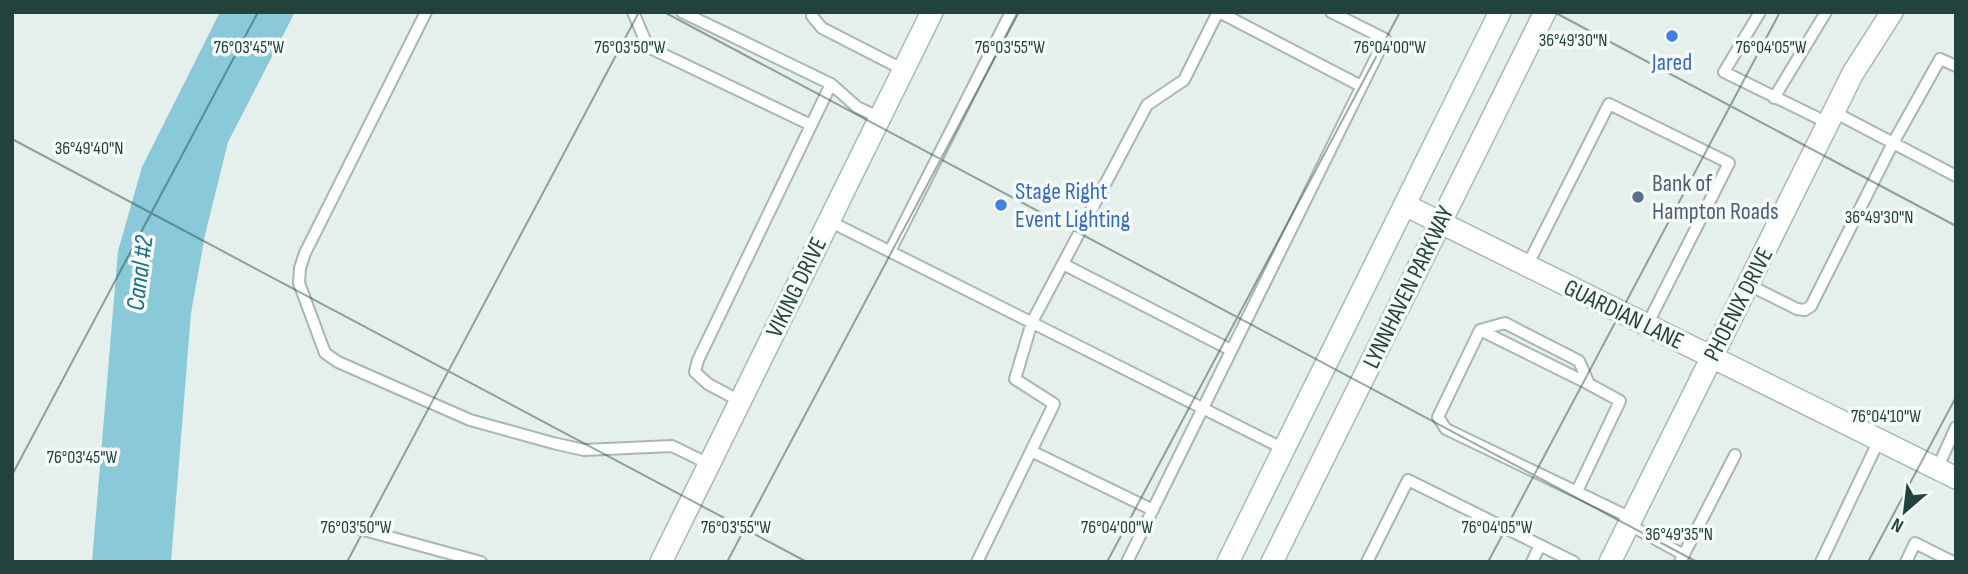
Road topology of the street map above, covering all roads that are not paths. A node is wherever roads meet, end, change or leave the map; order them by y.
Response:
1 (426, 12) edge
2 (633, 12) edge
3 (682, 12) edge
4 (813, 12) edge
5 (932, 12) edge
6 (1011, 12) edge
7 (1219, 12) edge
8 (1331, 12) edge
9 (1500, 12) edge
10 (1545, 12) edge
11 (1760, 12) edge
12 (1826, 12) edge
13 (1892, 12) edge
14 (1956, 66) edge
15 (904, 70) junction
16 (831, 85) junction
17 (1361, 86) junction
18 (1774, 98) junction
19 (1831, 117) junction
20 (880, 118) junction
21 (811, 125) junction
22 (1893, 143) junction
23 (1956, 176) edge
24 (1405, 205) junction
25 (829, 221) junction
26 (1440, 223) junction
27 (890, 251) junction
28 (1063, 264) junction
29 (1527, 265) junction
30 (1747, 284) junction
31 (1032, 322) junction
32 (1647, 325) junction
33 (1480, 330) junction
34 (1231, 350) junction
35 (1711, 357) junction
36 (1589, 384) junction
37 (740, 401) junction
38 (1203, 407) junction
39 (1956, 427) edge
40 (1879, 440) junction
41 (1284, 449) junction
42 (1031, 451) junction
43 (1735, 455) dead end
44 (709, 464) junction
45 (1946, 473) edge
46 (1577, 491) junction
47 (1153, 510) junction
48 (1630, 521) junction
49 (360, 529) dead end
50 (1540, 545) junction
51 (1682, 559) edge
52 (481, 562) edge
53 (661, 562) edge
54 (977, 562) edge
55 (1127, 562) edge
56 (1228, 562) edge
57 (1272, 562) edge
58 (1367, 562) edge
59 (1532, 562) edge
60 (1574, 562) edge
61 (1610, 562) edge
62 (1821, 562) edge
63 (1906, 562) edge
64 (1953, 562) edge

1 - 44 lane
2 - 21 lane
3 - 16 lane
4 - 15 lane
5 - 15 street, VIKING DRIVE
6 - 27 lane
7 - 17 lane
7 - 28 lane
8 - 17 lane
9 - 24 street, LYNNHAVEN PARKWAY
10 - 26 street, LYNNHAVEN PARKWAY
11 - 18 lane
12 - 18 lane
13 - 19 street, PHOENIX DRIVE
14 - 22 lane
15 - 20 street, VIKING DRIVE
16 - 20 lane
16 - 21 lane
17 - 34 lane
18 - 19 lane
19 - 22 lane
19 - 30 street, PHOENIX DRIVE
20 - 25 street, VIKING DRIVE
21 - 37 lane
22 - 23 lane
22 - 30 lane
24 - 26 street, GUARDIAN LANE
24 - 41 street, LYNNHAVEN PARKWAY
25 - 27 lane
25 - 37 street, VIKING DRIVE
26 - 29 street, GUARDIAN LANE
26 - 57 street, LYNNHAVEN PARKWAY
27 - 31 lane
28 - 31 lane
28 - 34 lane
29 - 32 street, GUARDIAN LANE
29 - 32 lane
30 - 35 street, PHOENIX DRIVE
31 - 38 lane
31 - 42 lane
32 - 35 street, GUARDIAN LANE
33 - 36 lane
33 - 36 lane
33 - 46 lane
34 - 38 lane
35 - 40 street, GUARDIAN LANE
35 - 48 street, PHOENIX DRIVE
36 - 46 lane
37 - 44 street, VIKING DRIVE
38 - 41 lane
38 - 47 lane
39 - 45 lane
40 - 45 street, GUARDIAN LANE
40 - 62 lane
41 - 56 street, LYNNHAVEN PARKWAY
42 - 47 lane
42 - 54 lane
43 - 51 lane
44 - 53 street, VIKING DRIVE
46 - 48 lane
47 - 55 lane
48 - 51 lane
48 - 61 street, PHOENIX DRIVE
49 - 52 lane
50 - 58 lane
50 - 59 lane
50 - 60 lane
63 - 64 lane

